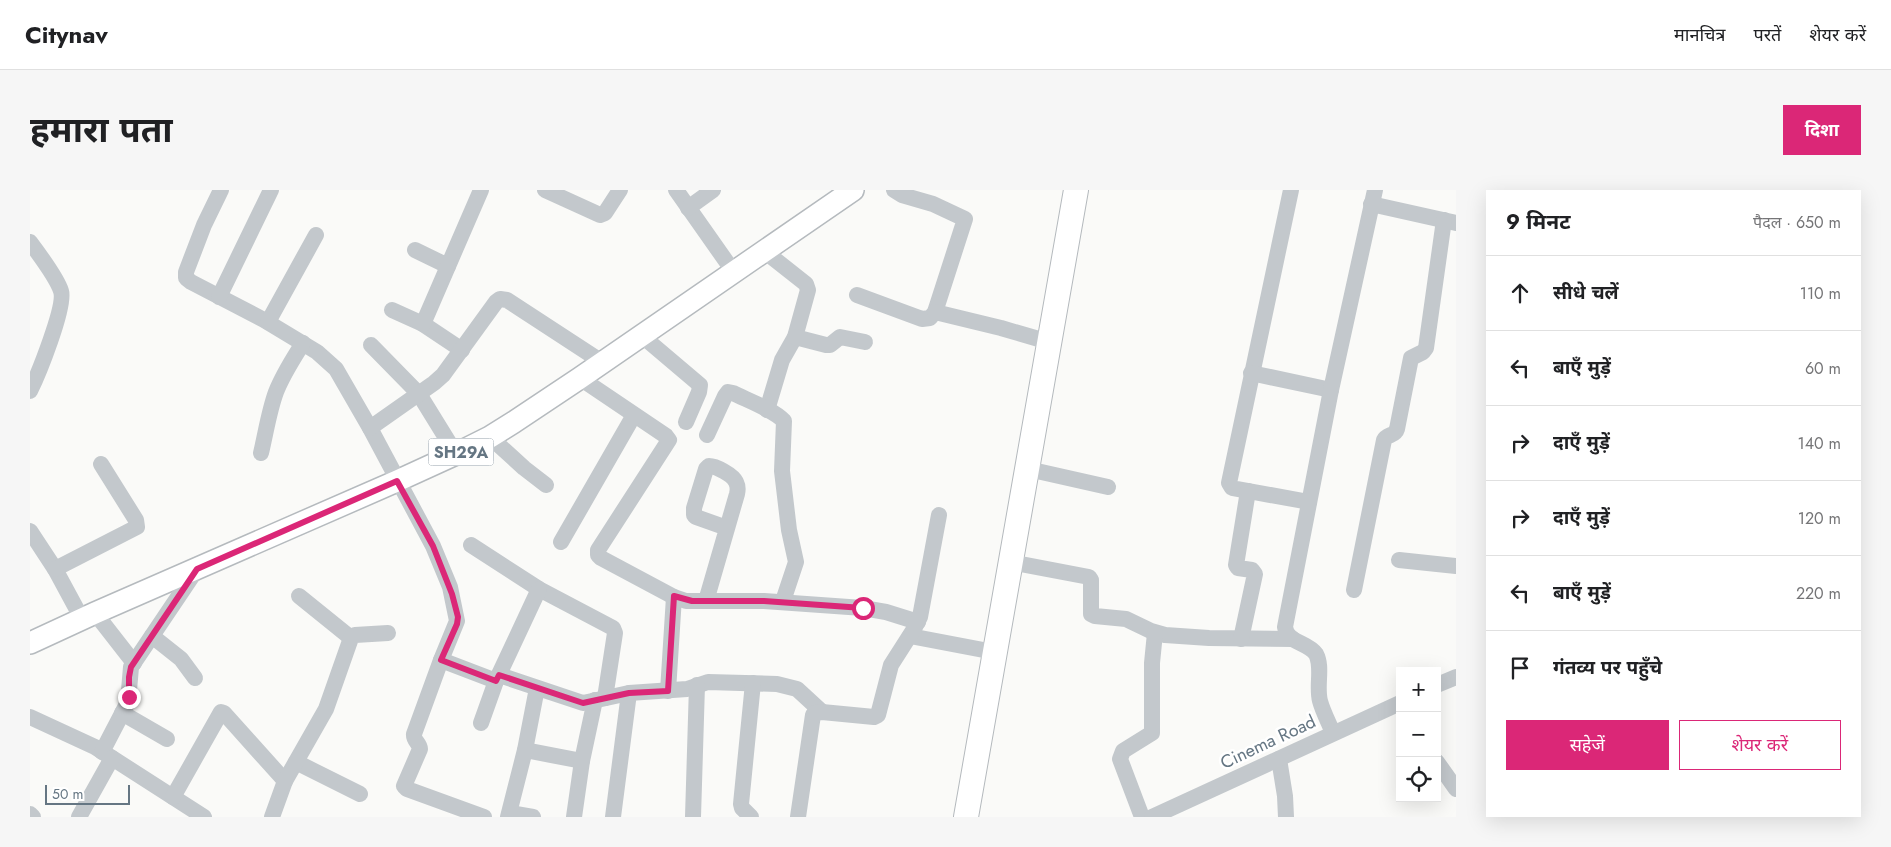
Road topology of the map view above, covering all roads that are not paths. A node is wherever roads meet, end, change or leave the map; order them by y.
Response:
1 (221, 190) edge
2 (271, 190) edge
3 (481, 190) edge
4 (544, 190) edge
5 (620, 190) edge
6 (676, 190) edge
7 (713, 190) edge
8 (853, 190) edge
9 (894, 190) edge
10 (1076, 190) edge
11 (1291, 190) edge
12 (1373, 197) edge
13 (688, 208) junction
14 (1450, 221) edge
15 (316, 235) dead end
16 (31, 244) edge
17 (415, 250) dead end
18 (763, 250) junction
19 (448, 266) junction
20 (733, 271) junction
21 (857, 295) dead end
22 (220, 297) junction
23 (392, 310) dead end
24 (935, 312) junction
25 (268, 322) junction
26 (423, 324) junction
27 (641, 335) junction
28 (795, 337) junction
29 (865, 342) dead end
30 (1049, 342) junction
31 (303, 343) junction
32 (371, 345) dead end
33 (462, 350) junction
34 (602, 362) junction
35 (1251, 373) junction
36 (580, 378) junction
37 (1331, 390) junction
38 (30, 391) edge
39 (419, 394) junction
40 (767, 410) junction
41 (634, 415) junction
42 (686, 422) dead end
43 (370, 428) junction
44 (707, 435) dead end
45 (490, 436) junction
46 (261, 453) dead end
47 (456, 454) junction
48 (101, 464) dead end
49 (1028, 469) junction
50 (397, 481) junction
51 (546, 485) dead end
52 (1108, 487) dead end
53 (1248, 491) junction
54 (1309, 502) junction
55 (939, 515) dead end
56 (727, 528) dead end
57 (30, 531) edge
58 (561, 542) dead end
59 (471, 545) dead end
60 (1399, 560) dead end
61 (1010, 562) junction
62 (1456, 566) edge
63 (55, 569) junction
64 (197, 569) junction
65 (539, 589) junction
66 (1354, 590) dead end
67 (298, 596) dead end
68 (674, 596) junction
69 (706, 601) junction
70 (783, 602) junction
71 (89, 616) junction
72 (914, 629) junction
73 (1155, 633) junction
74 (388, 634) dead end
75 (152, 636) junction
76 (350, 638) junction
77 (1240, 639) junction
78 (1292, 639) junction
79 (30, 644) edge
80 (994, 652) junction
81 (441, 660) junction
82 (134, 663) junction
83 (1456, 677) edge
84 (195, 678) dead end
85 (497, 678) junction
86 (753, 683) junction
87 (1441, 684) edge
88 (697, 685) junction
89 (537, 688) junction
90 (668, 691) junction
91 (629, 693) junction
92 (600, 699) junction
93 (1396, 705) edge
94 (822, 712) junction
95 (122, 713) junction
96 (30, 717) edge
97 (481, 723) dead end
98 (1333, 733) junction
99 (167, 739) dead end
100 (525, 750) junction
101 (107, 755) junction
102 (1279, 759) junction
103 (582, 761) junction
104 (296, 762) junction
105 (1441, 768) edge
106 (285, 780) junction
107 (1456, 789) edge
108 (360, 794) dead end
109 (173, 796) junction
110 (30, 814) edge
111 (509, 815) edge
112 (33, 817) edge
113 (79, 817) edge
114 (204, 817) edge
115 (272, 817) edge
116 (484, 817) edge
117 (533, 817) edge
118 (574, 817) edge
119 (613, 817) edge
120 (693, 817) edge
121 (751, 817) edge
122 (798, 817) edge
123 (966, 817) edge
124 (1142, 817) edge
125 (1152, 817) edge
126 (1286, 817) edge

1 - 22 street
2 - 22 street
3 - 19 street
4 - 5 street
6 - 13 street
7 - 13 street
8 - 18 main road, SH29A
9 - 24 street
10 - 30 highway
11 - 35 street
12 - 14 street
12 - 37 street
13 - 20 street
14 - 66 street
15 - 25 street
16 - 38 street
17 - 19 street
18 - 20 main road, SH29A
18 - 28 street
19 - 26 street
20 - 27 main road, SH29A
21 - 24 street
22 - 25 street
23 - 26 street
24 - 30 street
25 - 31 street
26 - 33 street
27 - 34 main road, SH29A
27 - 42 street
28 - 29 street
28 - 40 street
30 - 49 highway
31 - 43 street
31 - 46 street
32 - 39 street
33 - 34 street
33 - 39 street
34 - 36 main road, SH29A
35 - 37 street
35 - 53 street
36 - 41 street
36 - 45 main road, SH29A
37 - 54 street
39 - 43 street
39 - 47 street
40 - 44 street
40 - 70 street
41 - 58 street
41 - 68 street
43 - 50 street
45 - 47 main road, SH29A
45 - 51 street
47 - 50 main road, SH29A
48 - 63 street
49 - 52 street
49 - 61 highway
50 - 64 main road, SH29A
50 - 81 street
53 - 54 street
53 - 77 street
54 - 78 street
55 - 72 street
56 - 69 street
57 - 63 street
59 - 65 street
60 - 62 street
61 - 73 street
61 - 80 highway
63 - 71 street
64 - 71 main road, SH29A
64 - 75 street
65 - 85 street
65 - 92 street
67 - 76 street
68 - 69 street
68 - 90 street
69 - 70 street
70 - 72 street
71 - 79 main road, SH29A
71 - 82 street
72 - 80 street
72 - 94 street
73 - 77 street
73 - 124 street
74 - 76 street
75 - 82 street
75 - 84 street
76 - 104 street
77 - 78 street
78 - 98 street
80 - 123 highway
81 - 85 street
81 - 116 street
82 - 95 street
83 - 87 street
85 - 89 street
85 - 97 street
86 - 88 street
86 - 94 street
86 - 121 street
88 - 90 street
88 - 120 street
89 - 92 street
89 - 100 street
90 - 91 street
91 - 92 street
91 - 119 street
92 - 103 street
93 - 98 street, Cinema Road
94 - 122 street
95 - 99 street
95 - 101 street
96 - 101 street
98 - 102 street, Cinema Road
100 - 103 street
100 - 111 street
101 - 109 street
101 - 113 street
102 - 125 street, Cinema Road
102 - 126 street
103 - 118 street
104 - 106 street
104 - 108 street
105 - 107 street
106 - 109 street
106 - 115 street
109 - 114 street
110 - 112 street
111 - 117 street

